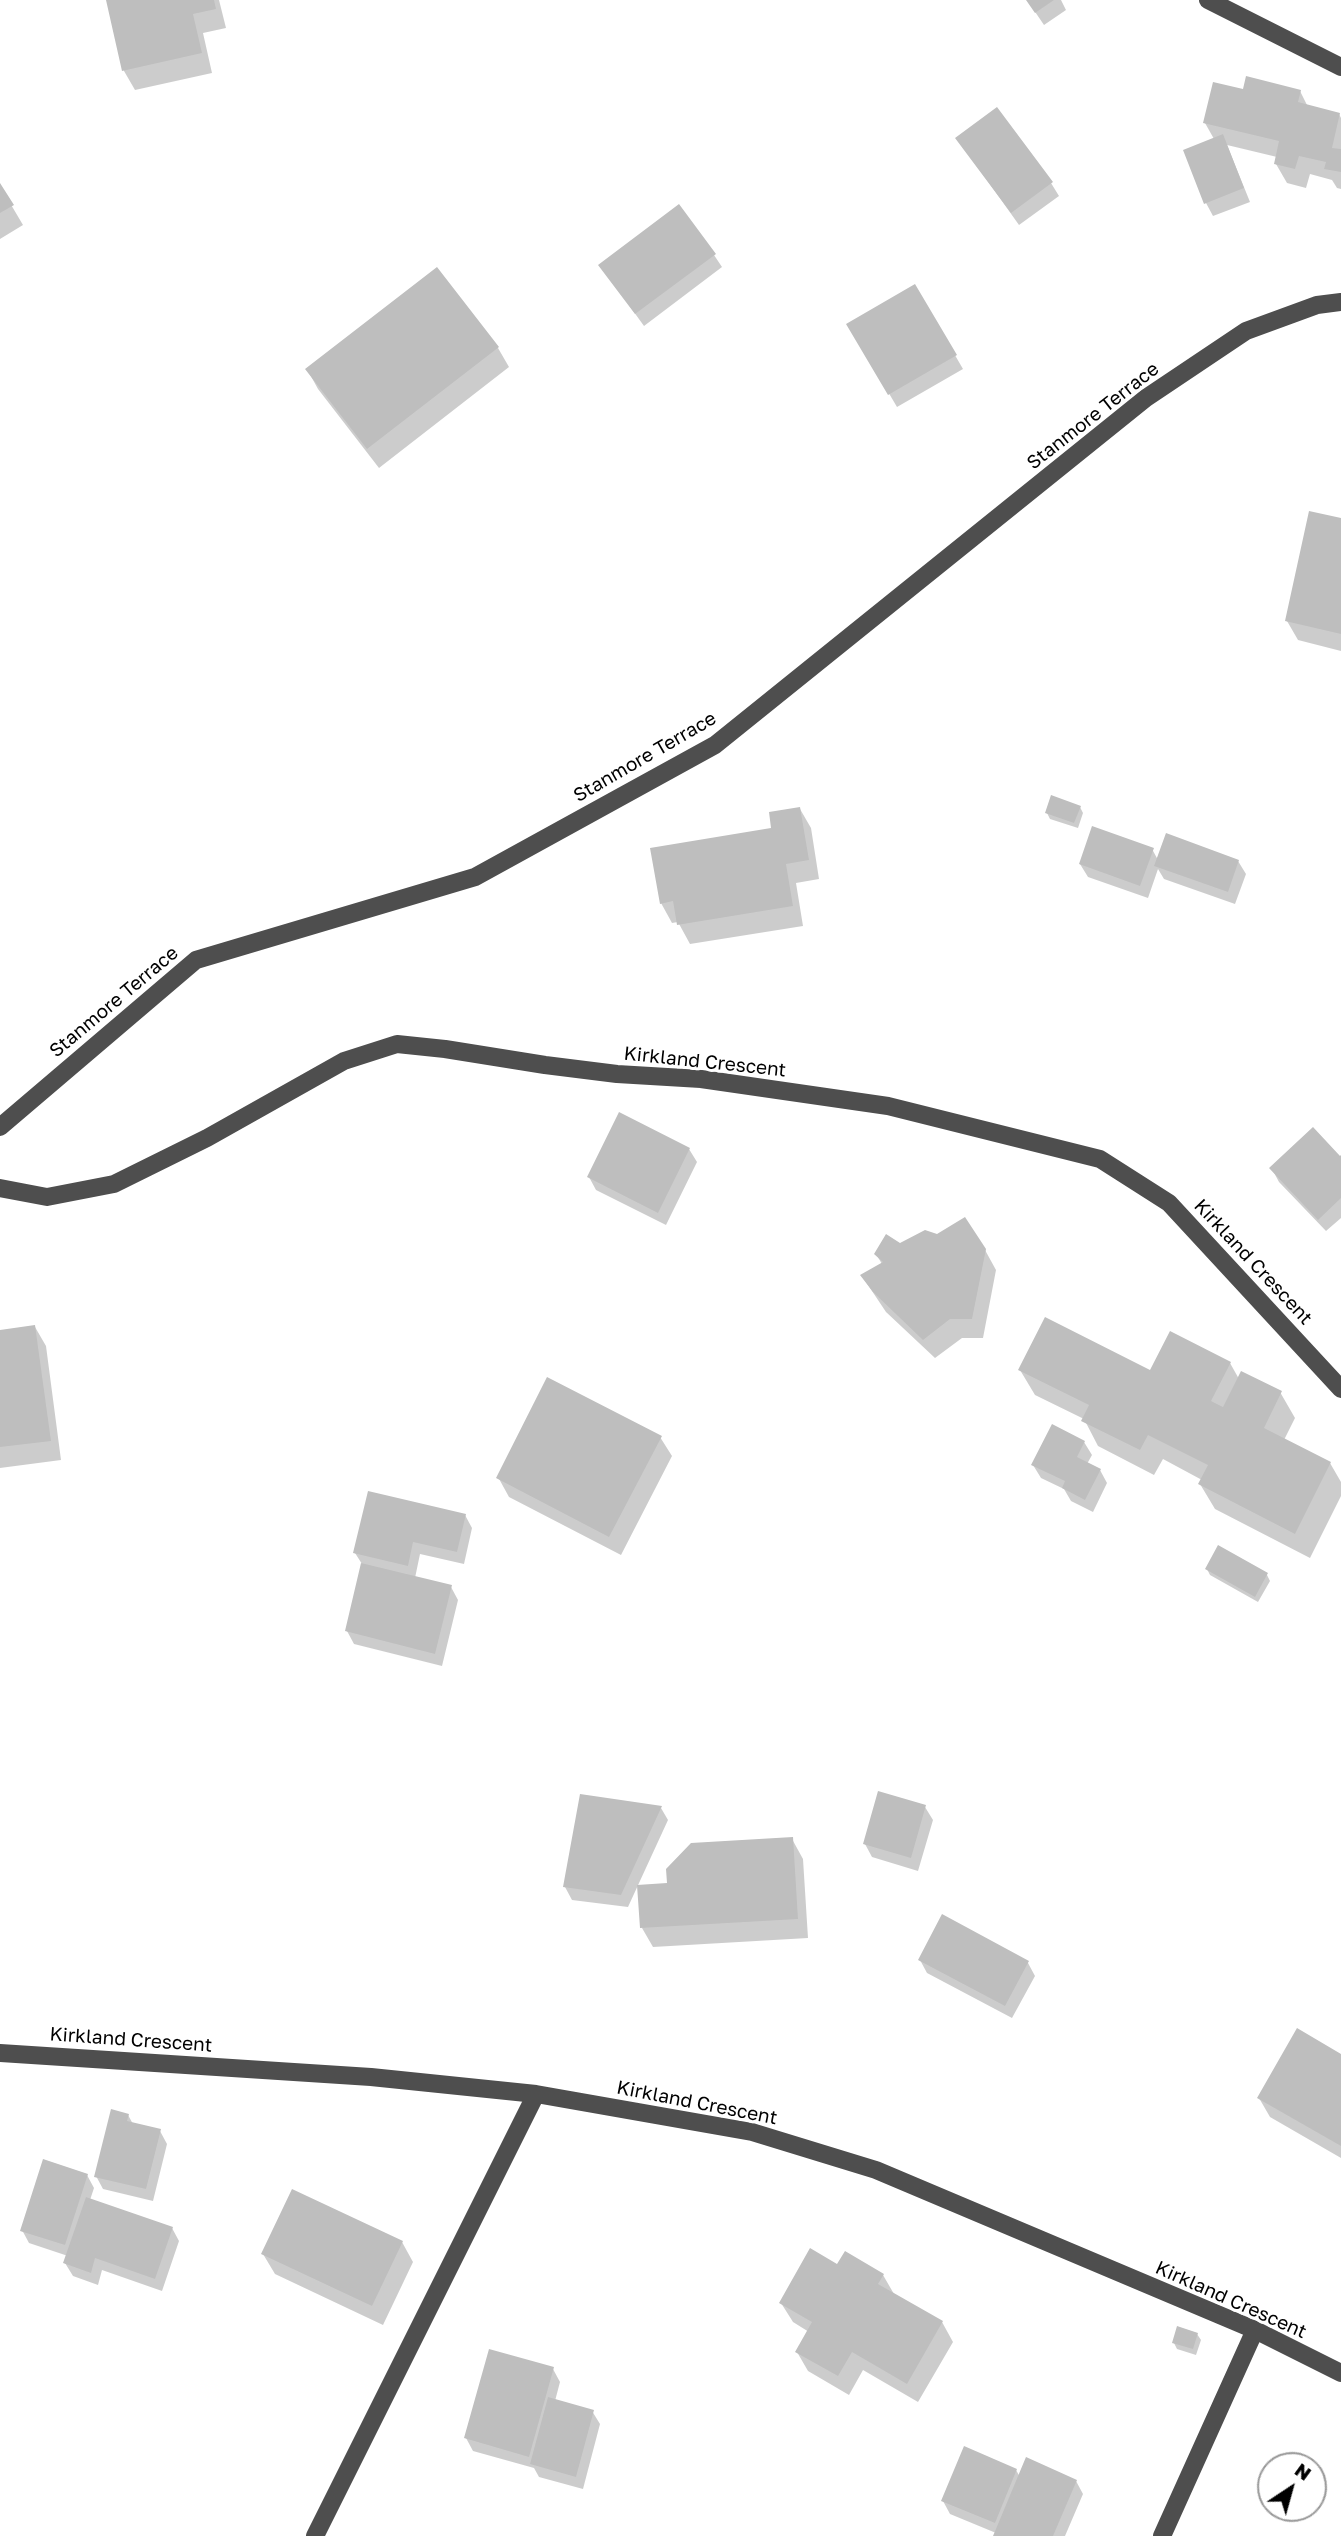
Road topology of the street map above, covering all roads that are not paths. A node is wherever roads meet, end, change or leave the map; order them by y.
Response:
1 (1208, 0) edge
2 (1341, 67) edge
3 (1341, 302) edge
4 (0, 1126) edge
5 (0, 1188) edge
6 (1341, 1389) edge
7 (0, 2053) edge
8 (536, 2094) junction
9 (1255, 2330) junction
10 (1341, 2373) edge
11 (315, 2536) edge
12 (1162, 2536) edge

1 - 2 street
3 - 4 street, Stanmore Terrace
5 - 6 street, Kirkland Crescent
7 - 8 street, Kirkland Crescent
8 - 9 street, Kirkland Crescent
8 - 11 street
9 - 10 street, Kirkland Crescent
9 - 12 street

